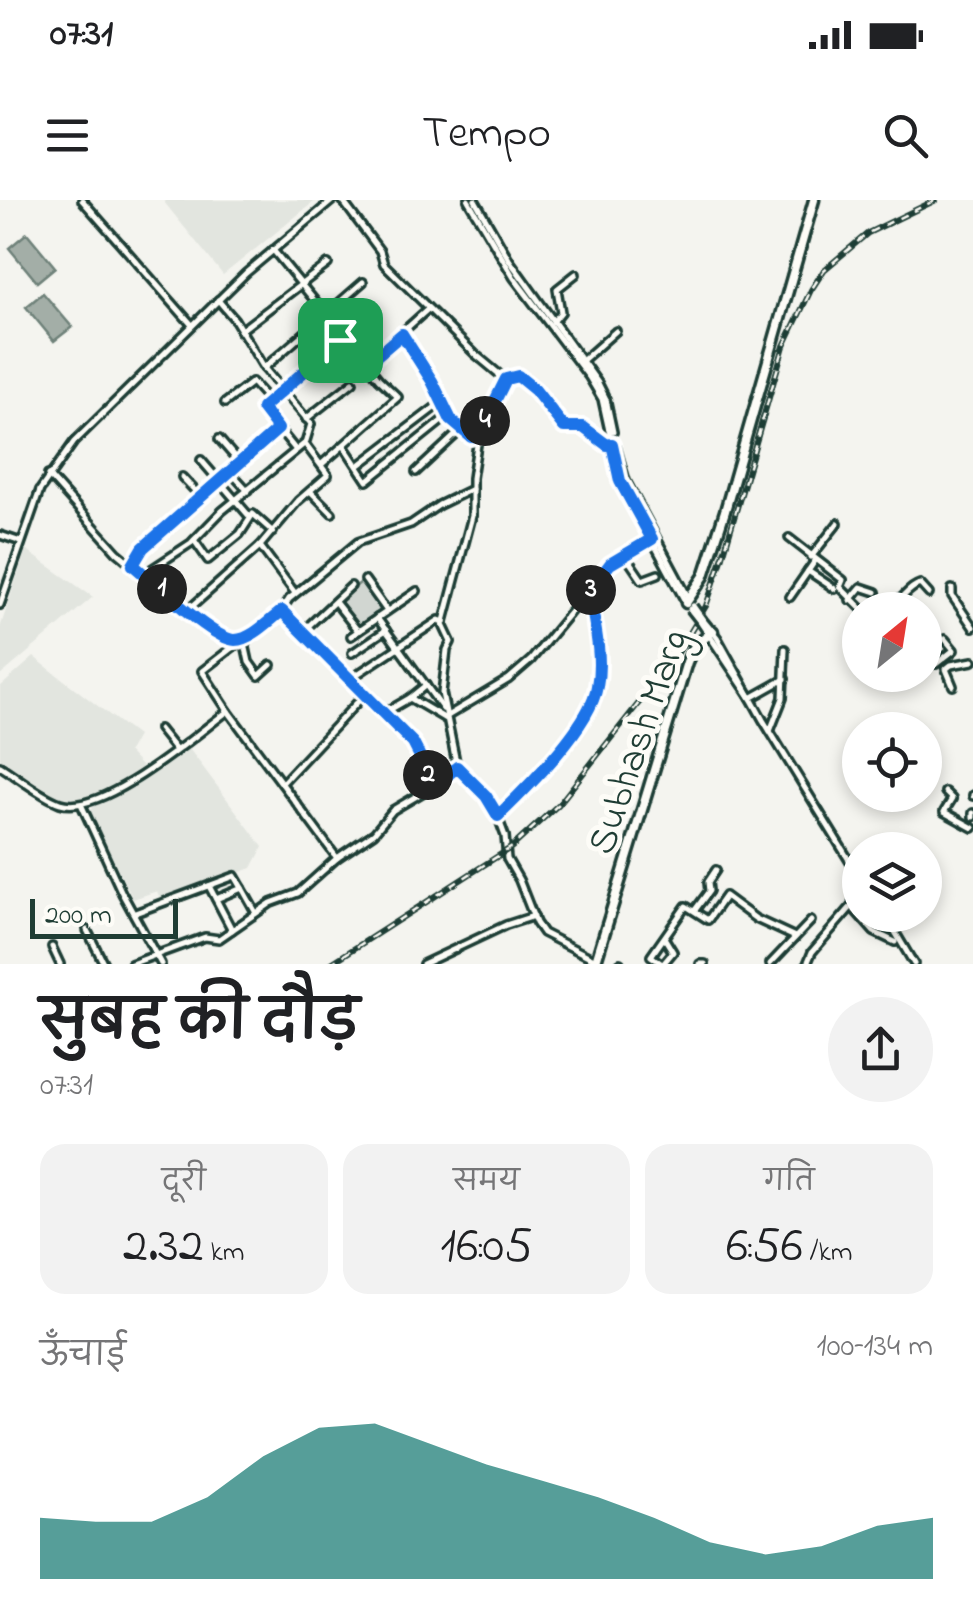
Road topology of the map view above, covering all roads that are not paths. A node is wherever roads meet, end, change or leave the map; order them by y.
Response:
1 (82, 200) edge
2 (332, 200) edge
3 (342, 200) edge
4 (471, 200) edge
5 (814, 200) edge
6 (273, 250) junction
7 (328, 264) dead end
8 (576, 274) dead end
9 (363, 282) dead end
10 (301, 284) junction
11 (218, 300) junction
12 (428, 310) junction
13 (326, 315) junction
14 (553, 322) junction
15 (192, 325) junction
16 (240, 331) junction
17 (616, 331) dead end
18 (402, 334) junction
19 (344, 337) junction
20 (582, 361) junction
21 (367, 364) junction
22 (264, 368) junction
23 (506, 379) junction
24 (353, 382) dead end
25 (281, 389) junction
26 (269, 401) junction
27 (442, 402) junction
28 (226, 403) dead end
29 (449, 415) junction
30 (306, 419) junction
31 (278, 429) junction
32 (462, 429) junction
33 (478, 435) junction
34 (219, 439) dead end
35 (304, 444) junction
36 (612, 444) junction
37 (344, 446) junction
38 (295, 449) junction
39 (201, 460) dead end
40 (239, 462) junction
41 (322, 464) junction
42 (358, 466) junction
43 (230, 470) junction
44 (416, 472) dead end
45 (48, 475) junction
46 (182, 477) dead end
47 (219, 480) junction
48 (472, 489) junction
49 (248, 491) junction
50 (310, 491) junction
51 (200, 496) junction
52 (237, 500) junction
53 (332, 513) dead end
54 (250, 517) junction
55 (838, 522) dead end
56 (272, 532) junction
57 (0, 535) edge
58 (789, 538) dead end
59 (652, 539) junction
60 (194, 540) junction
61 (21, 542) junction
62 (260, 546) junction
63 (625, 555) junction
64 (813, 559) junction
65 (133, 565) junction
66 (808, 571) junction
67 (144, 574) junction
68 (658, 574) dead end
69 (366, 580) dead end
70 (351, 586) dead end
71 (835, 589) dead end
72 (952, 589) dead end
73 (417, 591) dead end
74 (589, 592) junction
75 (844, 592) edge
76 (857, 592) edge
77 (876, 592) dead end
78 (908, 592) edge
79 (927, 592) edge
80 (296, 593) junction
81 (790, 597) dead end
82 (334, 602) junction
83 (690, 604) junction
84 (0, 605) edge
85 (188, 610) junction
86 (282, 611) junction
87 (387, 611) junction
88 (377, 618) junction
89 (444, 622) junction
90 (973, 627) edge
91 (386, 630) junction
92 (303, 631) junction
93 (358, 631) junction
94 (711, 632) junction
95 (351, 636) dead end
96 (244, 639) junction
97 (945, 639) dead end
98 (398, 647) junction
99 (786, 649) dead end
100 (352, 654) dead end
101 (947, 655) junction
102 (942, 659) edge
103 (973, 661) edge
104 (952, 664) junction
105 (271, 665) dead end
106 (350, 679) junction
107 (785, 679) junction
108 (426, 685) junction
109 (953, 686) dead end
110 (365, 694) junction
111 (410, 698) junction
112 (751, 698) junction
113 (444, 710) junction
114 (228, 711) junction
115 (384, 713) junction
116 (444, 718) junction
117 (159, 729) dead end
118 (770, 731) junction
119 (175, 750) junction
120 (0, 766) edge
121 (457, 767) junction
122 (282, 784) junction
123 (435, 786) junction
124 (946, 792) dead end
125 (81, 804) junction
126 (498, 816) junction
127 (972, 827) edge
128 (842, 851) edge
129 (337, 858) junction
130 (716, 870) dead end
131 (208, 886) junction
132 (242, 888) junction
133 (216, 899) junction
134 (695, 910) junction
135 (136, 913) junction
136 (256, 913) junction
137 (534, 916) junction
138 (842, 918) edge
139 (811, 921) dead end
140 (88, 930) dead end
141 (232, 930) junction
142 (874, 932) edge
143 (895, 932) edge
144 (794, 937) junction
145 (664, 939) junction
146 (895, 942) dead end
147 (52, 947) dead end
148 (156, 953) junction
149 (595, 962) edge
150 (60, 964) edge
151 (104, 964) edge
152 (131, 964) edge
153 (161, 964) edge
154 (423, 964) edge
155 (662, 964) edge
156 (770, 964) edge
157 (807, 964) edge
158 (914, 964) edge

1 - 15 street
2 - 6 street
3 - 12 street
4 - 14 street
4 - 36 street
5 - 83 main road, Subhash Marg
6 - 10 street
6 - 11 street
7 - 10 street
8 - 14 street
9 - 13 street
10 - 13 street
10 - 16 street
11 - 15 street
11 - 16 street
12 - 18 street
12 - 23 street
13 - 19 street
13 - 22 street
14 - 20 street
15 - 45 street
16 - 22 street
17 - 20 street
18 - 21 street
18 - 27 street
19 - 21 street
19 - 25 street
20 - 83 street
21 - 37 street
22 - 25 street
23 - 33 street
23 - 36 street
24 - 30 street
25 - 26 street
25 - 30 street
26 - 28 street
26 - 31 street
27 - 29 street
27 - 42 street
29 - 32 street
29 - 42 street
30 - 35 street
31 - 38 street
31 - 40 street
32 - 33 street
32 - 44 street
33 - 48 street
34 - 40 street
35 - 38 street
35 - 41 street
36 - 59 street
37 - 41 street
37 - 42 street
38 - 49 street
39 - 47 street
40 - 43 street
41 - 50 street
43 - 47 street
43 - 49 street
45 - 61 street
45 - 65 street
46 - 51 street
47 - 51 street
47 - 52 street
48 - 80 street
48 - 89 street
49 - 52 street
50 - 53 street
50 - 56 street
51 - 65 street
52 - 54 street
52 - 60 street
54 - 56 street
54 - 60 street
55 - 64 street
56 - 62 street
57 - 61 street
58 - 64 street
59 - 63 street
59 - 83 street
60 - 67 street
61 - 84 street
62 - 80 street
62 - 85 street
63 - 68 street
63 - 74 street
64 - 66 street
64 - 75 street
65 - 67 street
66 - 71 street
66 - 81 street
67 - 85 street
69 - 87 street
70 - 82 street
72 - 90 street
73 - 87 street
74 - 116 street
74 - 126 street
76 - 77 street
78 - 79 street
80 - 86 street
82 - 92 street
82 - 93 street
83 - 94 street, Subhash Marg, bridge
85 - 96 street
86 - 92 street
86 - 96 street
87 - 88 street
88 - 91 street
88 - 93 street
89 - 98 street
89 - 113 street
91 - 98 street
91 - 100 street
92 - 106 street
93 - 95 street
94 - 112 street
94 - 149 main road, Subhash Marg
96 - 105 street
96 - 114 street
97 - 101 street
98 - 106 street
98 - 108 street
99 - 107 street
101 - 102 street
101 - 104 street
103 - 104 street
104 - 109 street
106 - 110 street
107 - 112 street
107 - 118 street
108 - 111 street
108 - 113 street
110 - 115 street
110 - 122 street
111 - 115 street
111 - 116 street
112 - 118 street
113 - 116 street
114 - 119 street
114 - 122 street
115 - 123 street
116 - 121 street
117 - 119 street
118 - 128 street
119 - 125 street
120 - 125 street
121 - 123 street
121 - 126 street
122 - 129 street
123 - 129 street
124 - 127 street
125 - 135 street
126 - 137 street
129 - 136 street
130 - 134 street
131 - 132 street
131 - 133 street
131 - 135 street
132 - 133 street
132 - 136 street
133 - 141 street
134 - 144 street
134 - 145 street
135 - 148 street
136 - 141 street
137 - 149 street
137 - 154 street
138 - 157 street
139 - 144 street
140 - 151 street
141 - 148 street
142 - 146 street
143 - 158 street
144 - 156 street
145 - 155 street
145 - 155 street
147 - 150 street
148 - 152 street
148 - 153 street

